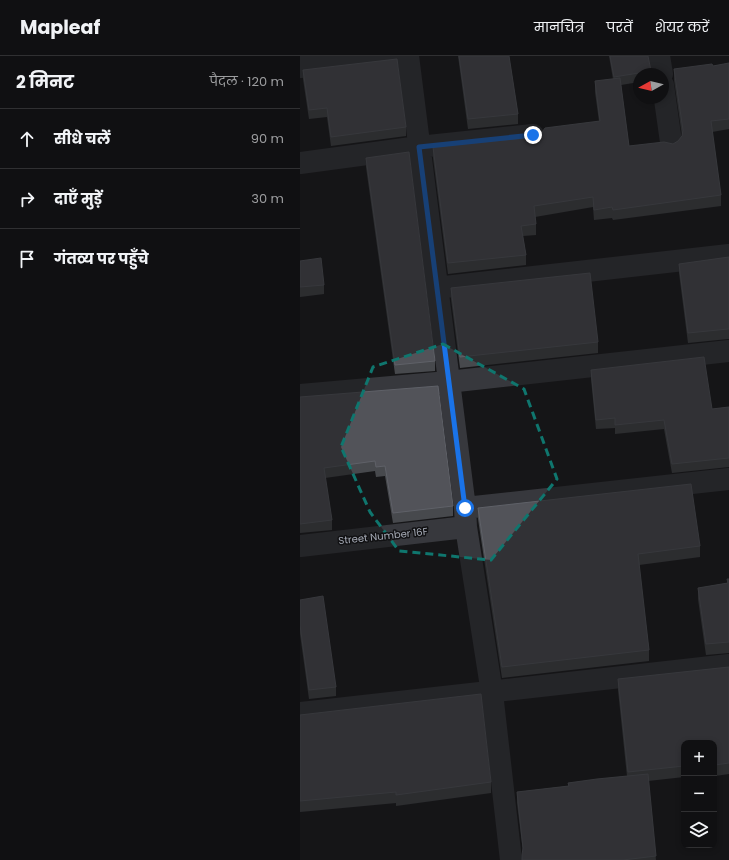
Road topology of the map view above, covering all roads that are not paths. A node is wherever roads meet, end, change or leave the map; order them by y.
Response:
1 (394, 56) edge
2 (408, 56) edge
3 (659, 56) edge
4 (300, 68) edge
5 (661, 68) edge
6 (666, 104) edge
7 (533, 135) dead end
8 (671, 142) edge
9 (419, 147) junction
10 (300, 163) edge
11 (729, 255) edge
12 (436, 288) junction
13 (729, 351) edge
14 (448, 382) junction
15 (300, 396) edge
16 (729, 479) edge
17 (466, 518) junction
18 (300, 546) edge
19 (729, 665) edge
20 (492, 693) junction
21 (300, 713) edge
22 (511, 860) edge

1 - 4 street
2 - 9 street
3 - 5 street
6 - 8 street
7 - 9 street
9 - 10 street
9 - 12 street
11 - 12 street
12 - 14 street
13 - 14 street
14 - 15 street
14 - 17 street
16 - 17 street, Street Number 16F
17 - 18 street, Street Number 16F
17 - 20 street
19 - 20 street
20 - 21 street
20 - 22 street

